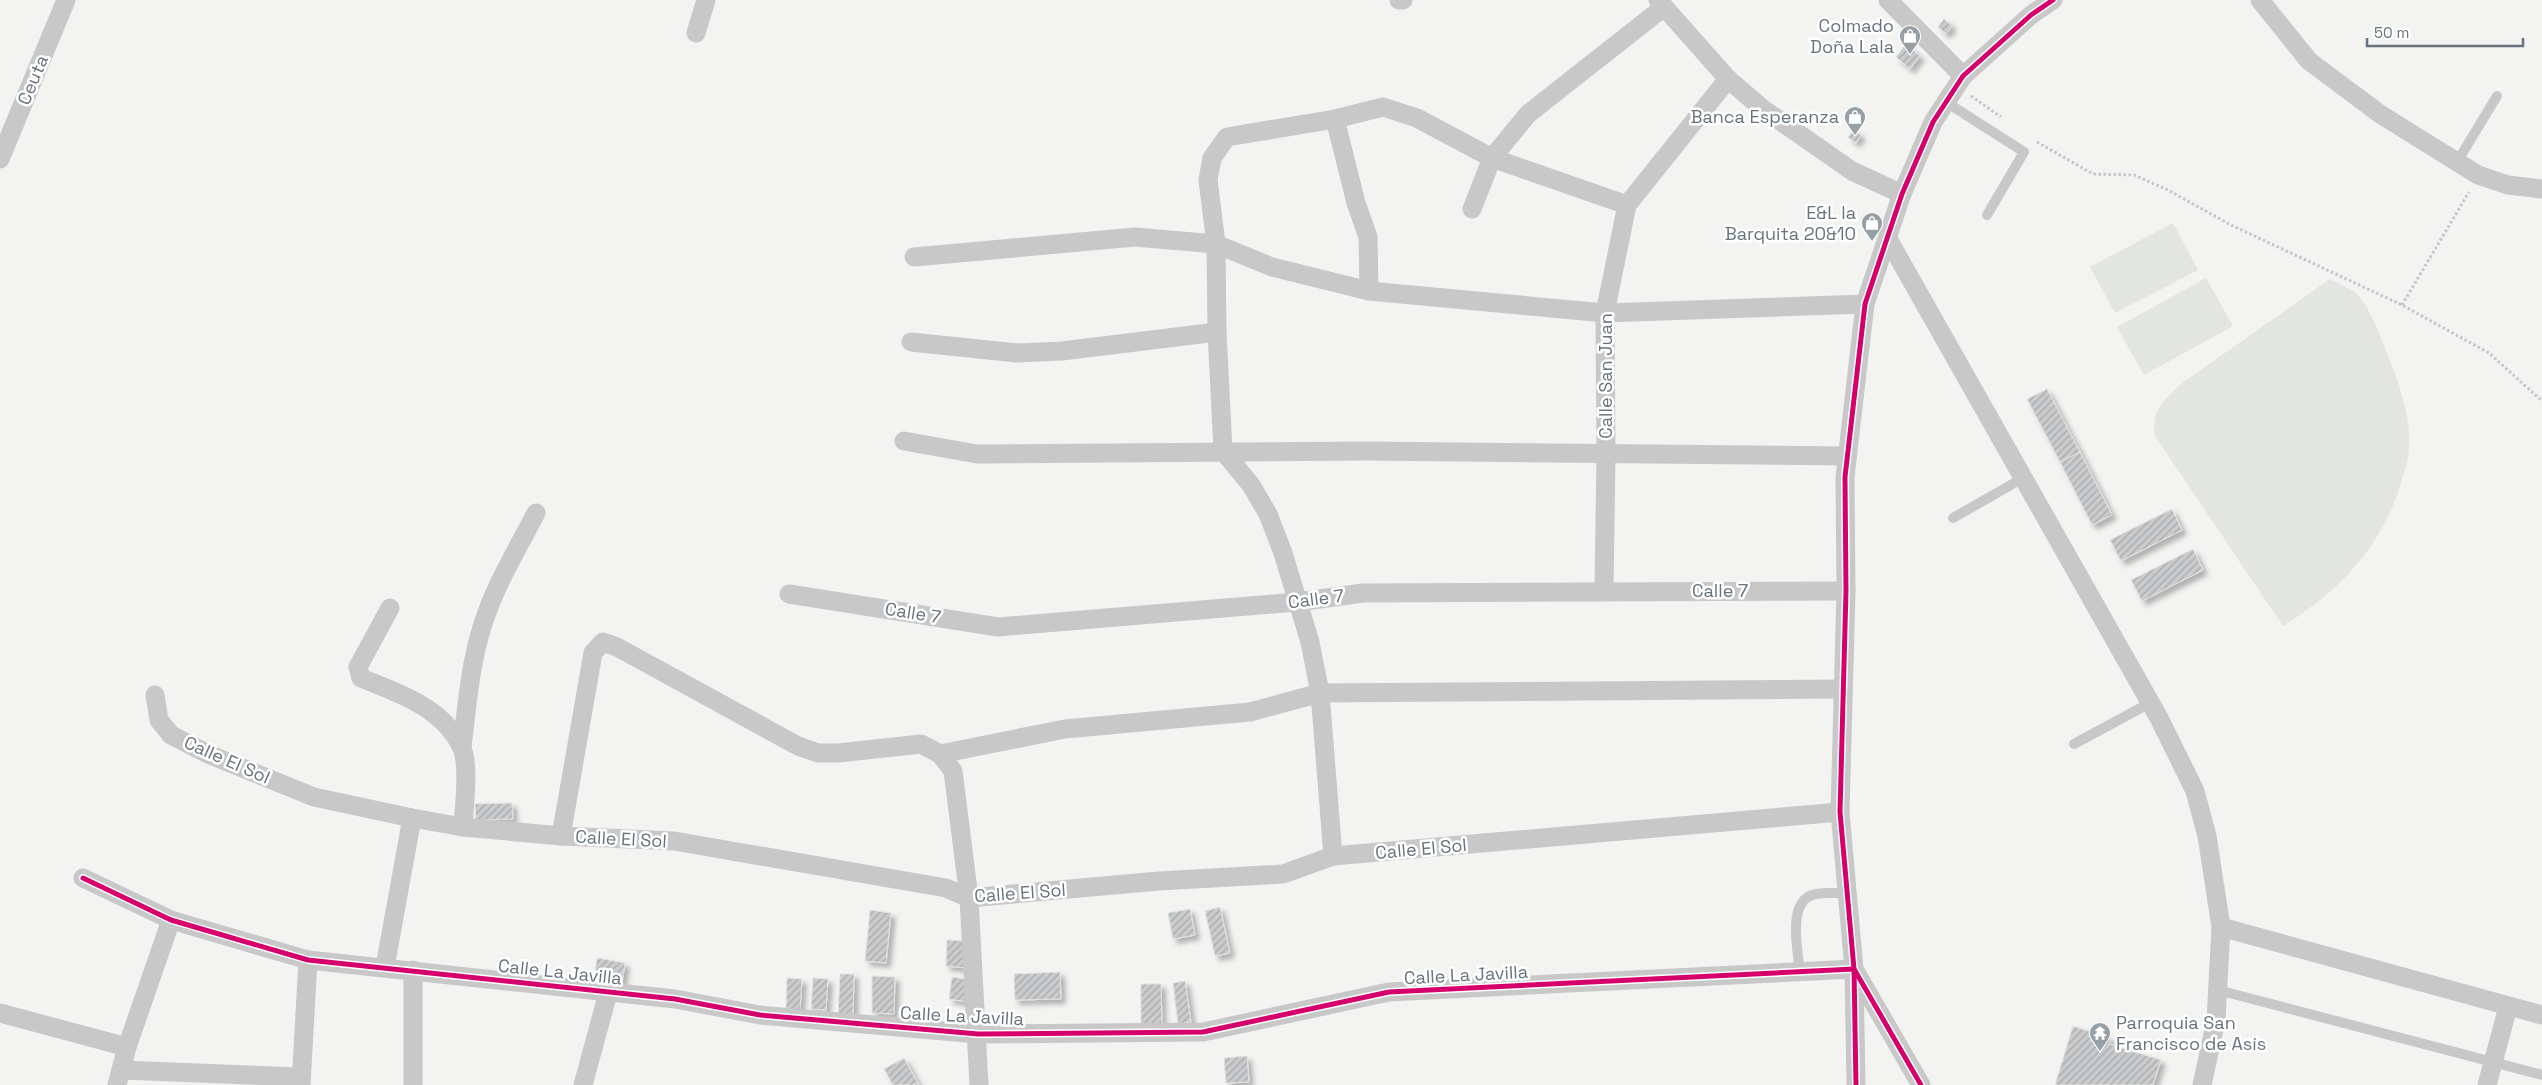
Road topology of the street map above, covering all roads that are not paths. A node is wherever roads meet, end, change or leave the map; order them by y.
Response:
1 (66, 0) edge
2 (706, 0) edge
3 (1399, 0) edge
4 (1403, 0) edge
5 (1888, 0) edge
6 (2053, 0) edge
7 (2260, 0) edge
8 (1661, 4) edge
9 (696, 33) dead end
10 (1728, 79) junction
11 (1960, 80) junction
12 (2498, 96) dead end
13 (1946, 102) junction
14 (1335, 119) junction
15 (1492, 158) junction
16 (0, 159) edge
17 (2457, 162) junction
18 (2542, 189) edge
19 (1902, 194) junction
20 (1627, 205) junction
21 (1472, 209) dead end
22 (1987, 216) dead end
23 (1888, 239) junction
24 (1216, 244) junction
25 (914, 257) dead end
26 (1369, 291) junction
27 (1865, 304) junction
28 (1605, 313) junction
29 (1217, 332) junction
30 (911, 342) dead end
31 (904, 441) dead end
32 (1224, 451) junction
33 (1606, 454) junction
34 (1847, 456) junction
35 (2023, 478) junction
36 (536, 513) dead end
37 (1953, 518) dead end
38 (1604, 591) junction
39 (1846, 592) junction
40 (789, 594) dead end
41 (1297, 602) junction
42 (390, 608) dead end
43 (1842, 689) junction
44 (1320, 693) junction
45 (155, 695) dead end
46 (2150, 703) junction
47 (2074, 744) dead end
48 (462, 747) junction
49 (940, 754) junction
50 (1840, 812) junction
51 (412, 818) junction
52 (463, 827) junction
53 (561, 836) junction
54 (1333, 856) junction
55 (82, 878) dead end
56 (1847, 893) junction
57 (970, 898) junction
58 (170, 920) junction
59 (2221, 927) junction
60 (308, 960) junction
61 (386, 967) junction
62 (1854, 969) junction
63 (413, 970) junction
64 (1800, 972) junction
65 (2218, 990) junction
66 (608, 993) junction
67 (2508, 1007) junction
68 (0, 1013) edge
69 (2542, 1016) edge
70 (978, 1034) junction
71 (127, 1047) junction
72 (2493, 1062) junction
73 (2542, 1075) edge
74 (119, 1078) edge
75 (301, 1081) edge
76 (413, 1085) edge
77 (583, 1085) edge
78 (979, 1085) edge
79 (1856, 1085) edge
80 (1921, 1085) edge
81 (2202, 1085) edge
82 (2487, 1085) edge

1 - 16 street, Ceuta
2 - 9 street
3 - 4 street
5 - 11 street
6 - 11 street
7 - 17 street
8 - 10 street
8 - 15 street
10 - 19 street
10 - 20 street, Calle San Juan
11 - 13 street
12 - 17 lane
13 - 19 street
13 - 22 lane
14 - 15 street
14 - 24 street
14 - 26 street
15 - 20 street
15 - 21 street
17 - 18 street
19 - 23 street
20 - 28 street, Calle San Juan
23 - 27 street
23 - 35 street
24 - 25 street
24 - 26 street
24 - 29 street
26 - 28 street
27 - 28 street
27 - 34 street
28 - 33 street, Calle San Juan
29 - 30 street
29 - 32 street
31 - 32 street
32 - 33 street
32 - 41 street
33 - 34 street
33 - 38 street, Calle San Juan
34 - 39 street
35 - 37 lane
35 - 46 street
36 - 48 street
38 - 39 street, Calle 7
38 - 41 street, Calle 7
39 - 43 street
40 - 41 street, Calle 7
41 - 44 street
42 - 48 street
43 - 44 street
43 - 50 street
44 - 49 street
44 - 54 street
45 - 51 street, Calle El Sol
46 - 47 lane
46 - 59 street
48 - 52 street
49 - 53 street
49 - 57 street
50 - 54 street, Calle El Sol
50 - 56 street
51 - 52 street, Calle El Sol
51 - 61 street
52 - 53 street, Calle El Sol
53 - 57 street, Calle El Sol
54 - 57 street, Calle El Sol
55 - 58 street, Calle La Javilla
56 - 62 street
56 - 64 lane
57 - 70 street
58 - 60 street, Calle La Javilla
58 - 71 street
59 - 65 street
59 - 67 street
60 - 61 street, Calle La Javilla
60 - 75 street
61 - 63 street, Calle La Javilla
62 - 64 street, Calle La Javilla
62 - 79 street
62 - 80 street
63 - 66 street, Calle La Javilla
63 - 76 street
64 - 70 street, Calle La Javilla
65 - 72 lane
65 - 81 street
66 - 70 street, Calle La Javilla
66 - 77 street
67 - 69 street
67 - 72 street
68 - 71 street
70 - 78 street
71 - 74 street
72 - 73 lane
72 - 82 street
74 - 75 street

